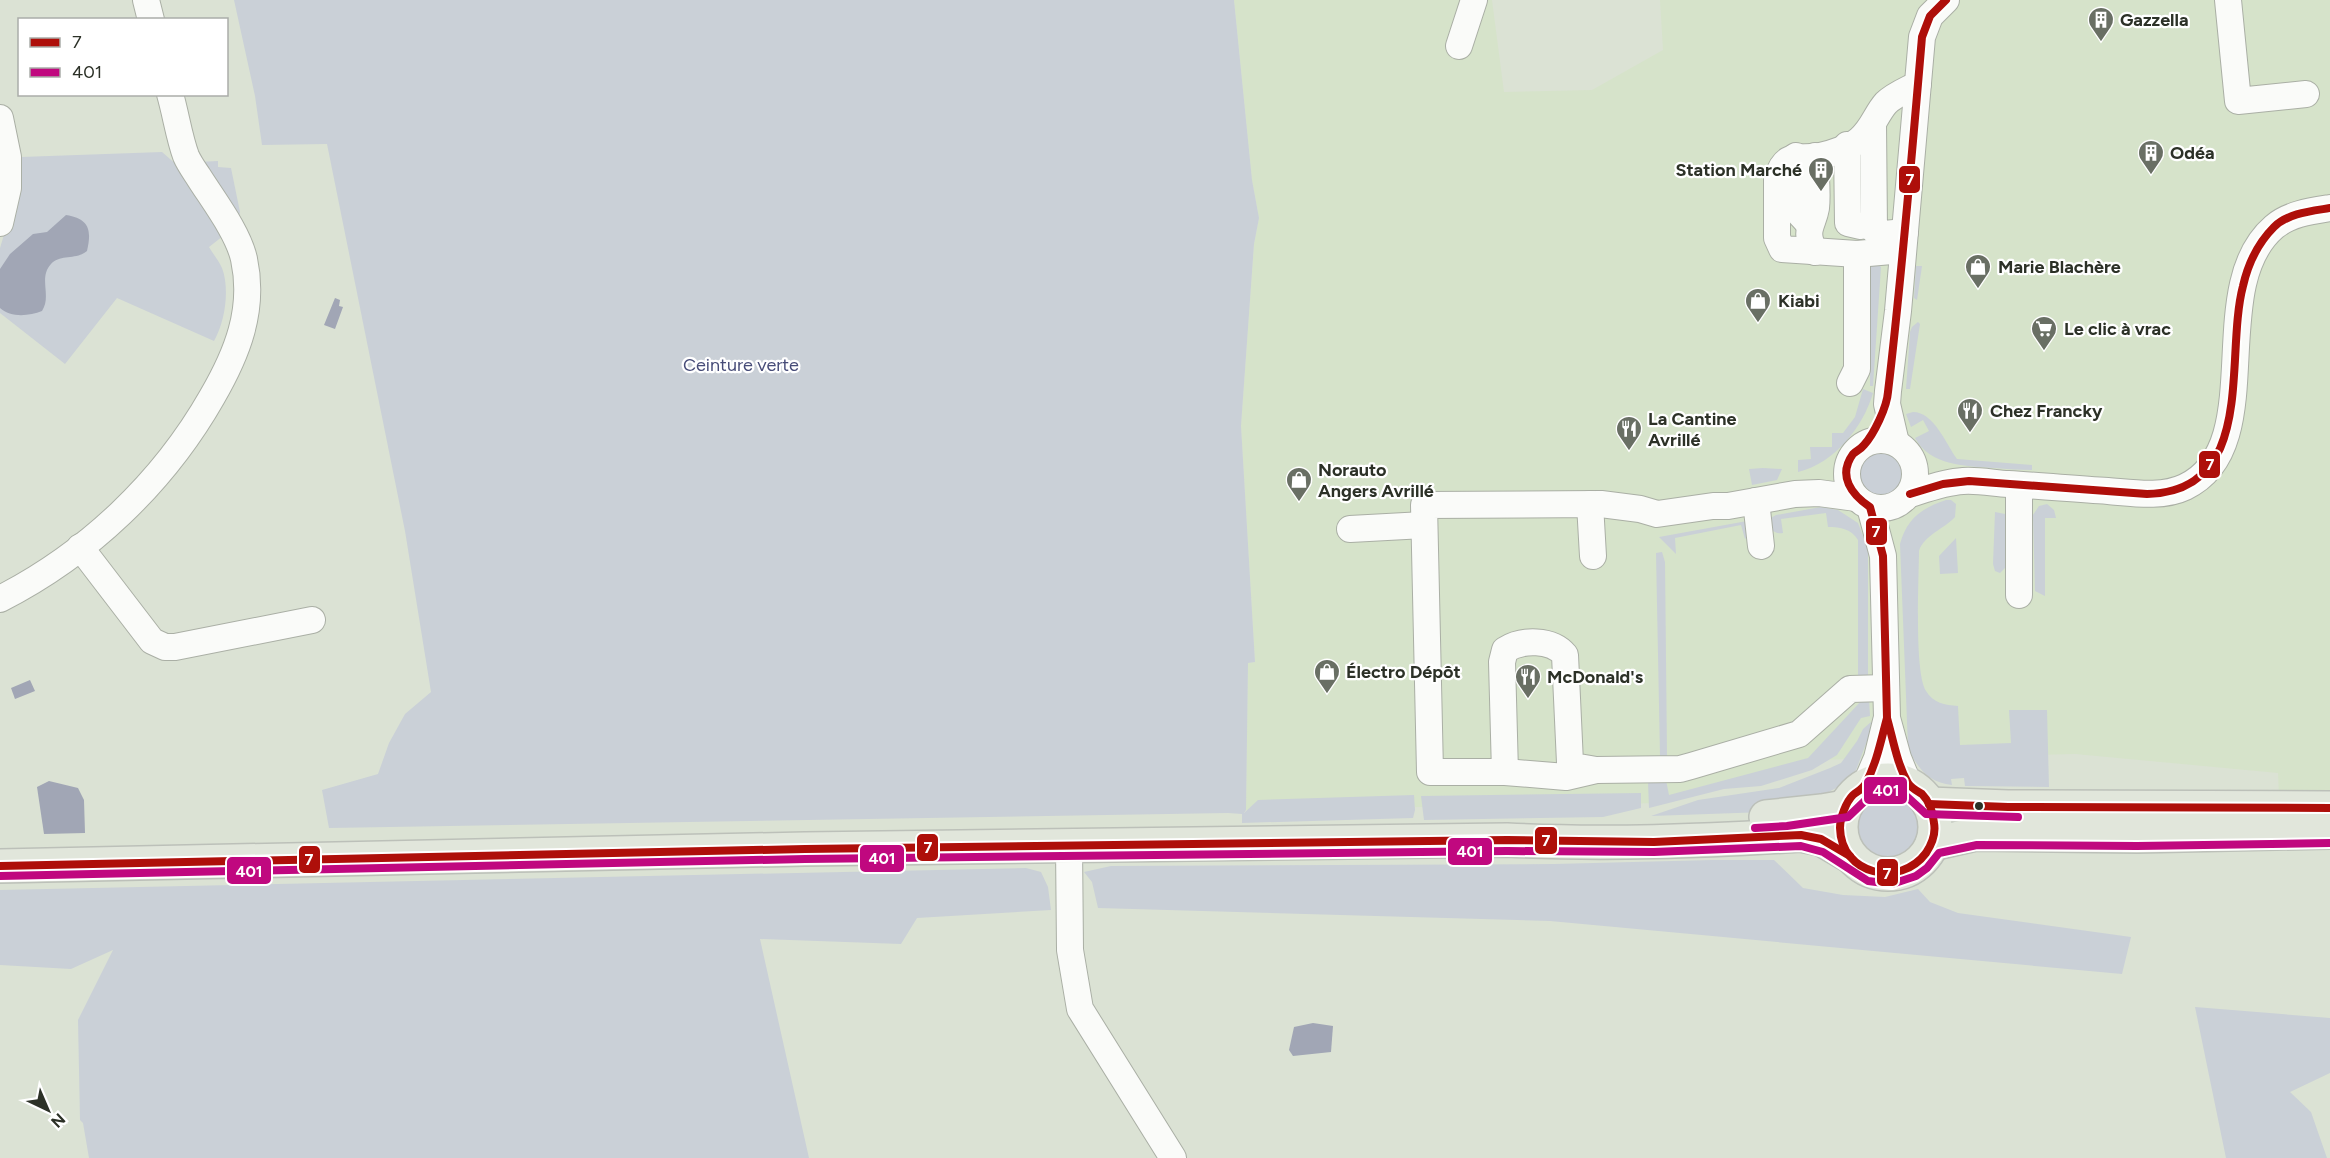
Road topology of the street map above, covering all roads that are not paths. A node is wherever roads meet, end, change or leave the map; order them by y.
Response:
1 (146, 0) edge
2 (1474, 0) edge
3 (1946, 0) edge
4 (2228, 0) edge
5 (150, 18) edge
6 (1459, 46) dead end
7 (1918, 84) junction
8 (2306, 94) dead end
9 (171, 96) edge
10 (0, 118) edge
11 (1832, 148) junction
12 (2330, 208) edge
13 (0, 224) edge
14 (1855, 224) junction
15 (1904, 241) junction
16 (1815, 252) junction
17 (1857, 254) junction
18 (1850, 383) dead end
19 (1887, 404) junction
20 (1896, 443) junction
21 (1858, 449) junction
22 (1914, 463) junction
23 (1961, 481) junction
24 (2019, 485) junction
25 (1795, 494) junction
26 (1906, 497) junction
27 (1756, 501) junction
28 (1863, 503) junction
29 (1590, 504) junction
30 (1424, 525) junction
31 (1350, 529) dead end
32 (1761, 546) dead end
33 (80, 547) junction
34 (1593, 556) dead end
35 (1883, 556) junction
36 (2019, 595) dead end
37 (0, 598) edge
38 (312, 620) dead end
39 (1886, 688) junction
40 (1887, 718) junction
41 (1596, 770) junction
42 (1505, 772) junction
43 (1919, 795) junction
44 (1855, 796) junction
45 (2330, 808) edge
46 (2330, 832) edge
47 (1507, 840) junction
48 (1932, 844) junction
49 (1069, 846) junction
50 (1850, 856) junction
51 (0, 866) edge
52 (1173, 1158) edge

1 - 5 street
2 - 6 street
3 - 7 street
4 - 8 street
7 - 11 street
7 - 15 street
9 - 33 street
10 - 13 street
11 - 14 street
11 - 14 street
11 - 16 street
11 - 16 street
12 - 24 street
14 - 15 street
15 - 17 street
15 - 19 street
16 - 17 street
17 - 18 street
19 - 20 street
19 - 21 street
20 - 21 street
20 - 22 street
21 - 25 street
21 - 28 street
22 - 23 street
22 - 26 street
23 - 24 street
23 - 26 street
24 - 36 street
25 - 27 street
25 - 28 street
26 - 28 street
26 - 35 street
27 - 29 street
27 - 32 street
28 - 35 street
29 - 30 street
29 - 34 street
30 - 31 street
30 - 42 street
33 - 37 street
33 - 38 street
35 - 39 street
39 - 40 street
39 - 41 street
40 - 43 street
40 - 44 street
41 - 42 street
41 - 42 street
43 - 44 main road
43 - 45 main road
43 - 48 main road
44 - 47 main road
44 - 50 main road
46 - 48 main road
47 - 49 main road
47 - 50 main road
48 - 50 main road
49 - 51 main road
49 - 52 street

